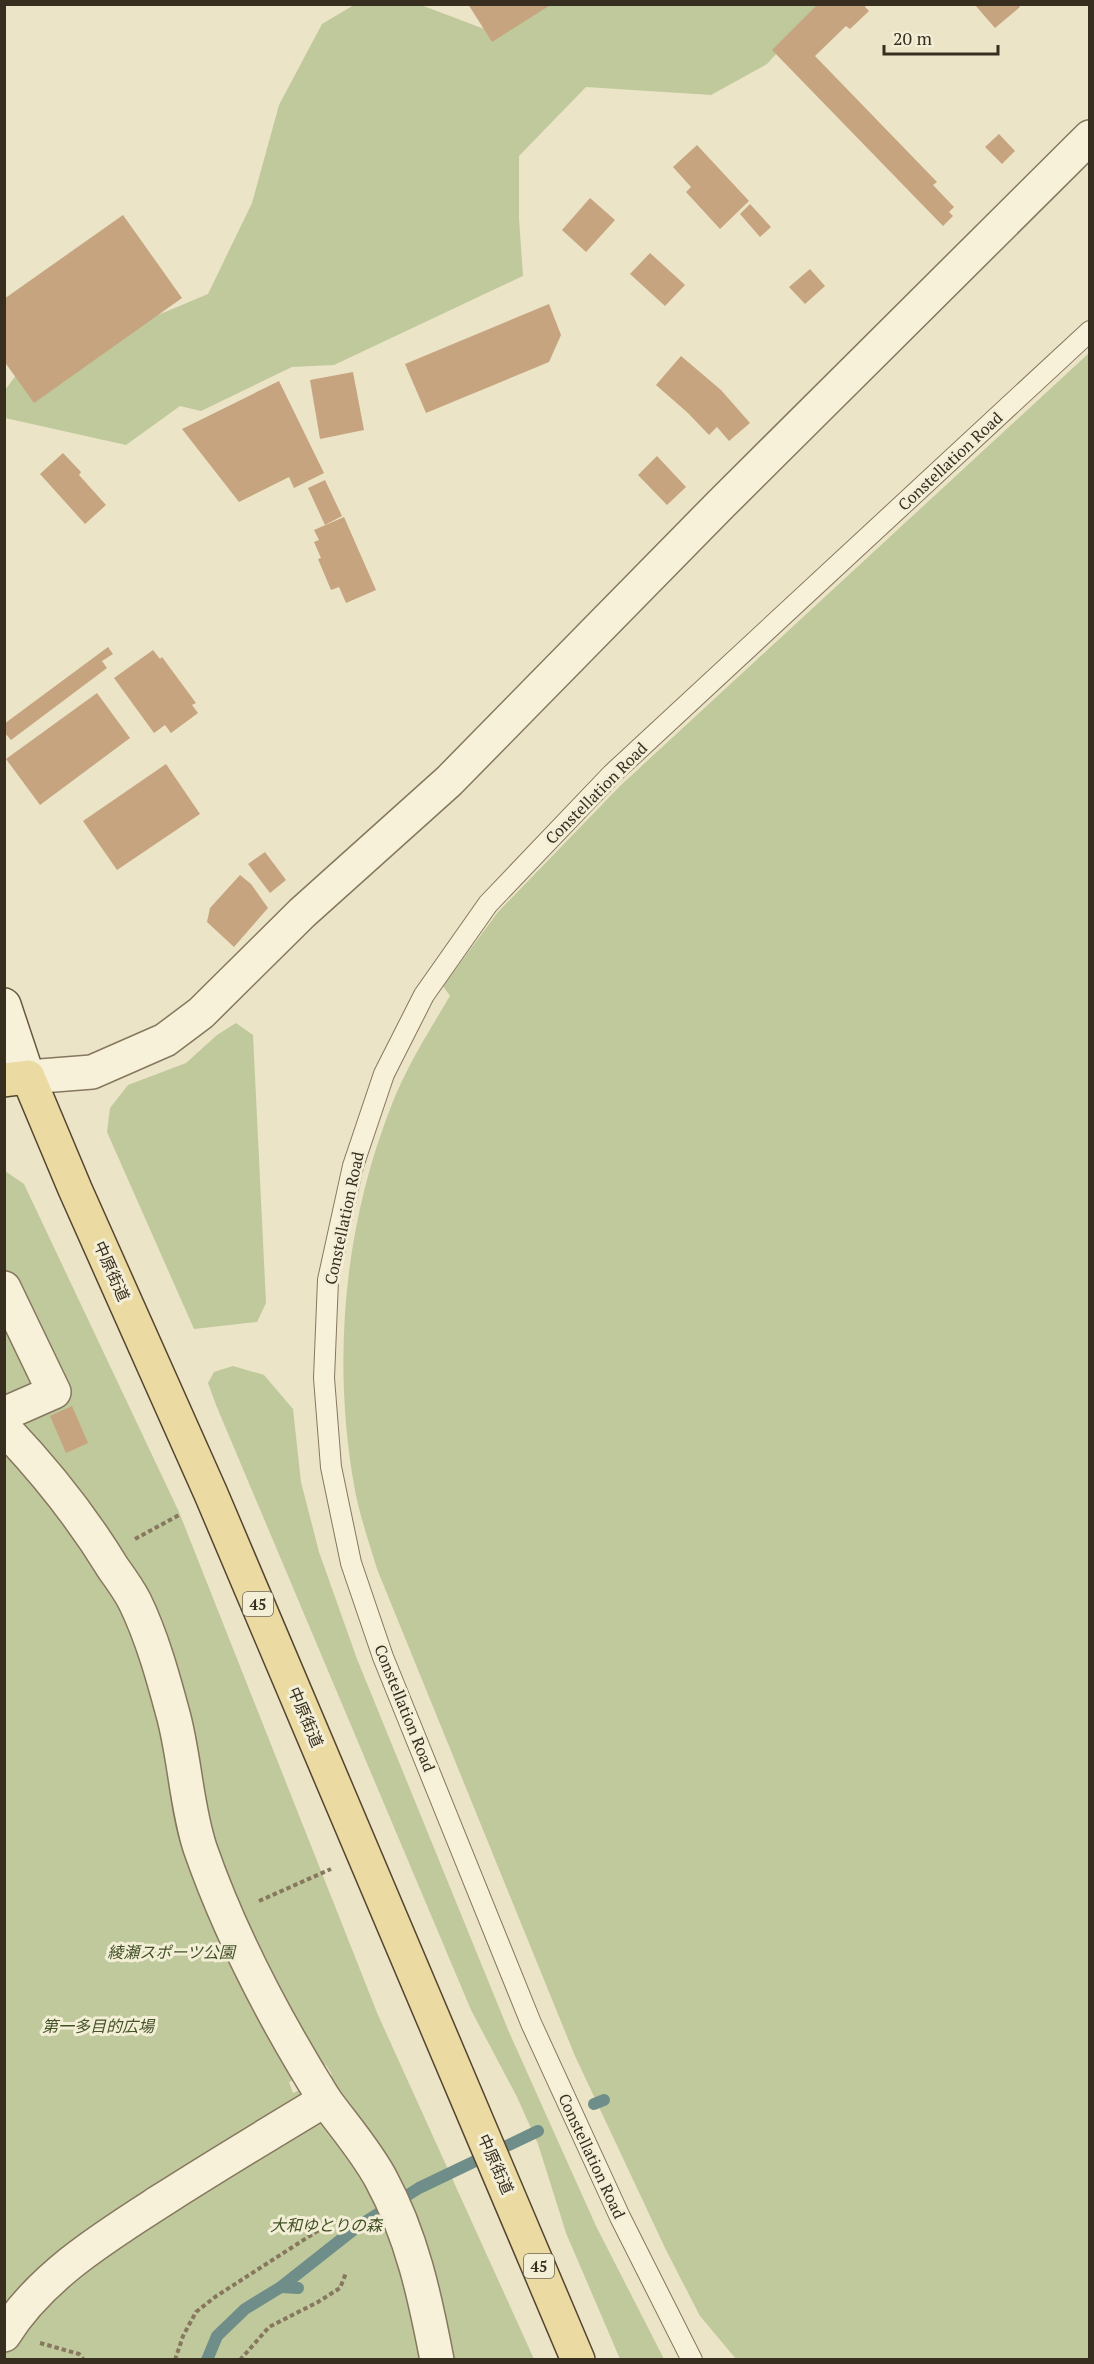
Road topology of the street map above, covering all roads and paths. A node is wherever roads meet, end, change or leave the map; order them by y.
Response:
1 (1089, 137) edge
2 (1089, 331) edge
3 (4, 1005) edge
4 (16, 1079) edge
5 (4, 1288) edge
6 (4, 1414) edge
7 (4, 1428) edge
8 (187, 1510) dead end
9 (106, 1555) junction
10 (335, 1868) dead end
11 (226, 1915) junction
12 (326, 2100) junction
13 (319, 2230) dead end
14 (346, 2273) dead end
15 (18, 2339) edge
16 (84, 2360) edge
17 (175, 2360) edge
18 (240, 2360) edge
19 (437, 2360) edge
20 (578, 2360) edge
21 (692, 2360) edge

1 - 4 street
2 - 21 lane, Constellation Road
3 - 4 street
4 - 20 main road, 中原街道 / 45
5 - 6 street
7 - 9 street
8 - 9 path
9 - 11 street
10 - 11 path
11 - 12 street
12 - 15 street
12 - 19 street
13 - 17 path
14 - 18 path
15 - 16 path

